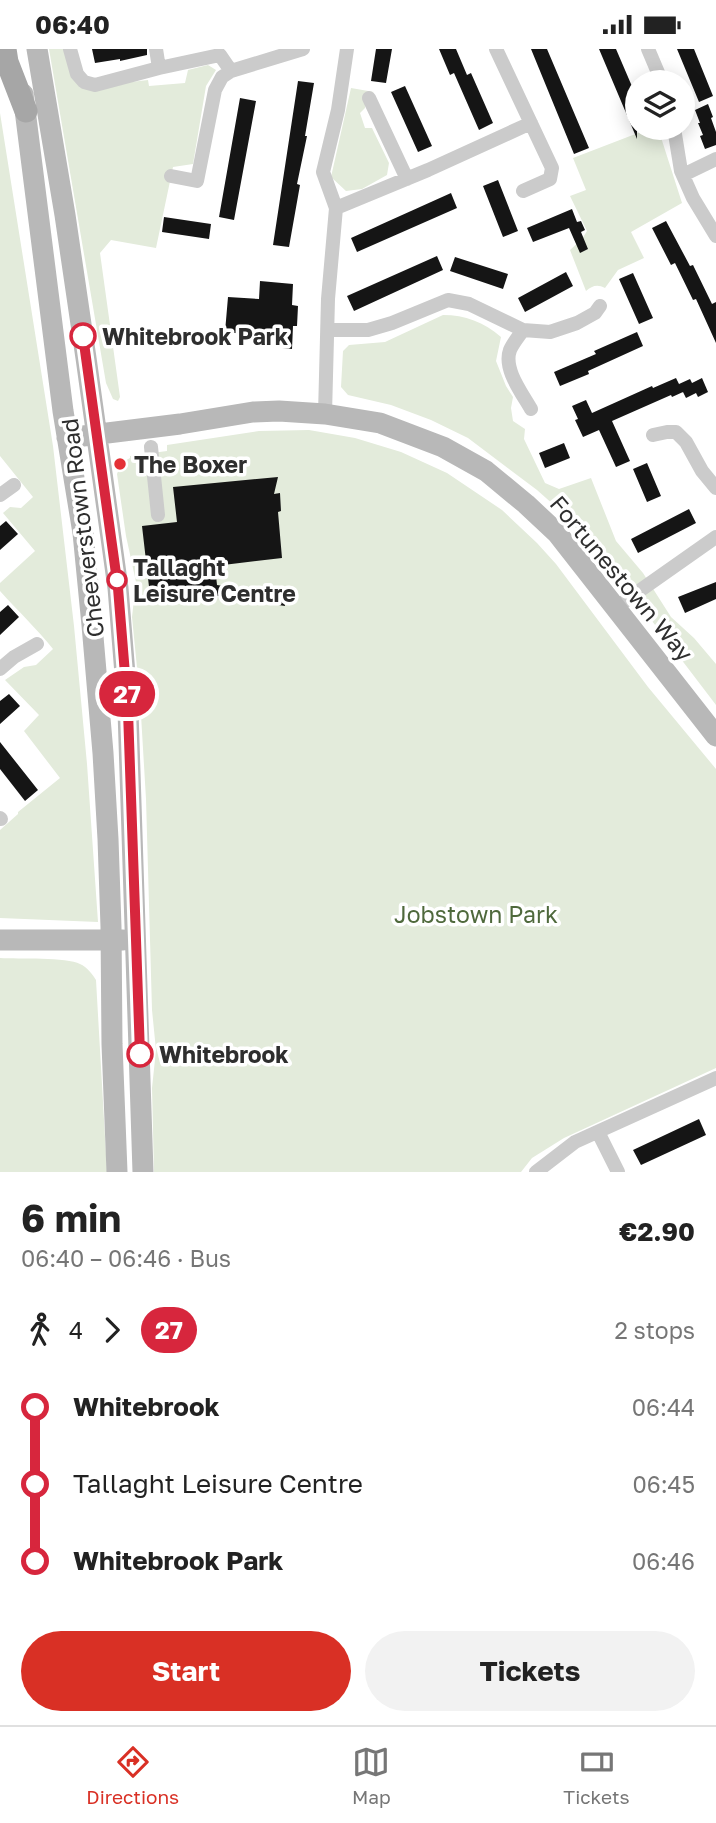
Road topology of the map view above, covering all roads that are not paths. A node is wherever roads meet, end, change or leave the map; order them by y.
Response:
1 (5, 49) edge
2 (16, 49) edge
3 (37, 49) edge
4 (70, 49) edge
5 (156, 49) edge
6 (303, 49) edge
7 (347, 49) edge
8 (496, 49) edge
9 (648, 49) edge
10 (159, 68) junction
11 (657, 70) edge
12 (231, 72) junction
13 (369, 98) dead end
14 (26, 111) junction
15 (531, 123) junction
16 (676, 140) edge
17 (716, 159) edge
18 (683, 175) junction
19 (171, 176) dead end
20 (407, 179) junction
21 (523, 191) dead end
22 (336, 208) junction
23 (716, 236) edge
24 (600, 306) dead end
25 (328, 330) junction
26 (523, 330) junction
27 (531, 409) dead end
28 (325, 414) junction
29 (98, 434) junction
30 (653, 435) dead end
31 (67, 438) junction
32 (151, 447) dead end
33 (14, 485) dead end
34 (716, 488) edge
35 (0, 495) edge
36 (158, 516) dead end
37 (716, 537) edge
38 (615, 608) junction
39 (37, 644) dead end
40 (0, 669) edge
41 (716, 736) edge
42 (111, 939) junction
43 (0, 940) edge
44 (135, 940) junction
45 (716, 1078) edge
46 (598, 1132) junction
47 (117, 1172) edge
48 (143, 1172) edge
49 (536, 1172) edge
50 (618, 1172) edge

1 - 14 main road
2 - 14 main road, Cheeverstown Road
3 - 29 main road, Cheeverstown Road
4 - 10 street
5 - 10 street
6 - 12 street
7 - 22 street
8 - 15 street
9 - 11 street
10 - 12 street
12 - 19 street
13 - 20 street
14 - 31 main road, Cheeverstown Road
15 - 20 street
15 - 21 street
16 - 18 street
17 - 18 street
18 - 23 street
20 - 22 street
22 - 25 street
24 - 26 street
25 - 26 street
25 - 28 street
26 - 27 street
28 - 29 main road, Fortunestown Way
28 - 38 main road, Fortunestown Way
29 - 31 main road, Fortunestown Way
29 - 44 main road, Cheeverstown Road
30 - 34 street
31 - 42 main road, Cheeverstown Road
32 - 36 street
33 - 35 street
37 - 38 street
38 - 41 main road, Fortunestown Way
39 - 40 street
42 - 43 main road
42 - 44 main road
42 - 47 main road, Cheeverstown Road
44 - 48 main road, Cheeverstown Road
45 - 46 street
46 - 49 street
46 - 50 street

